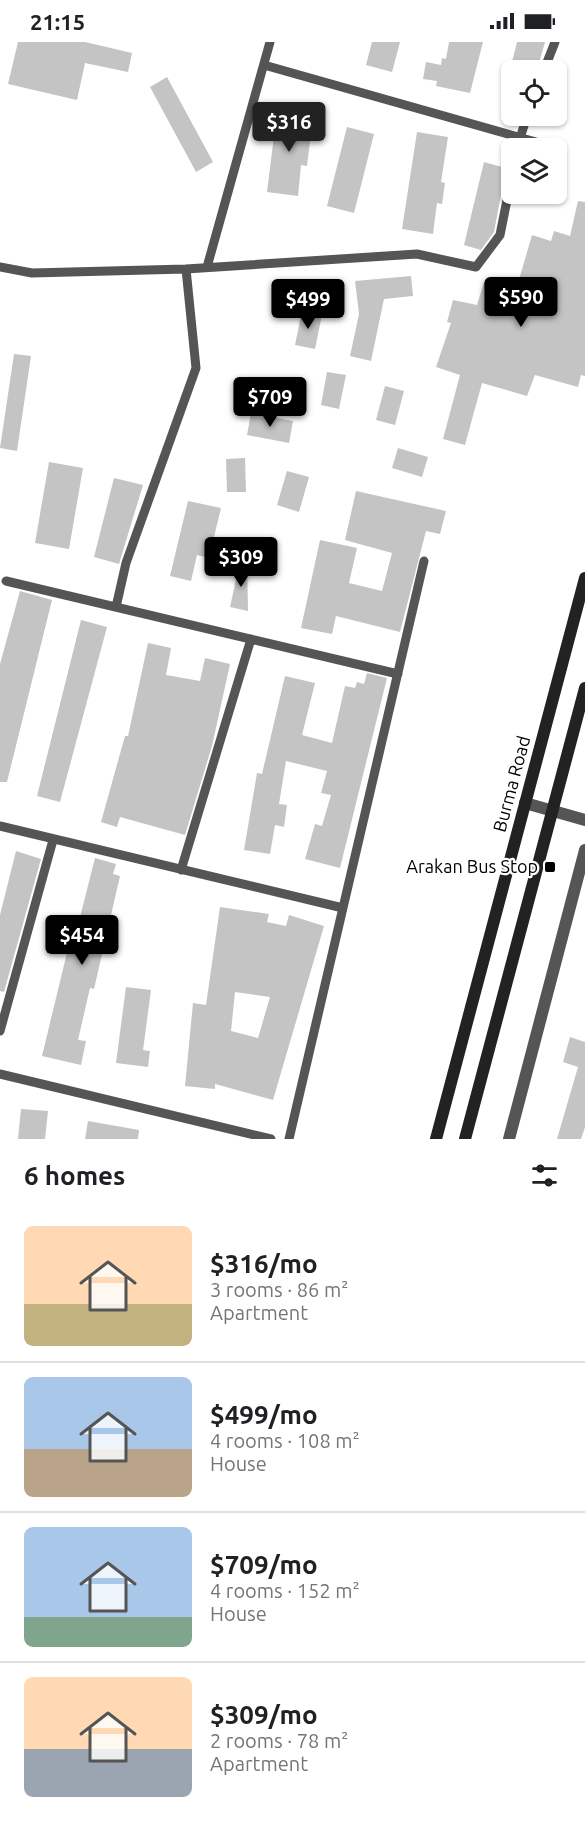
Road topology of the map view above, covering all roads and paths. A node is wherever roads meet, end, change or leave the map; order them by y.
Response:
1 (270, 42) edge
2 (555, 42) edge
3 (548, 60) edge
4 (264, 65) junction
5 (523, 126) edge
6 (519, 137) junction
7 (522, 138) edge
8 (506, 204) edge
9 (0, 267) edge
10 (207, 267) junction
11 (186, 269) junction
12 (424, 561) dead end
13 (585, 578) edge
14 (6, 581) dead end
15 (116, 607) junction
16 (251, 639) junction
17 (398, 674) junction
18 (585, 688) edge
19 (525, 803) junction
20 (552, 811) junction
21 (585, 820) edge
22 (0, 826) edge
23 (53, 840) junction
24 (585, 850) edge
25 (181, 870) junction
26 (343, 908) junction
27 (0, 1031) edge
28 (0, 1074) edge
29 (271, 1139) edge
30 (289, 1139) edge
31 (436, 1139) edge
32 (465, 1139) edge
33 (509, 1139) edge

1 - 4 lane
2 - 3 lane
4 - 6 lane
4 - 10 lane
5 - 6 lane
6 - 7 lane
8 - 10 lane
9 - 11 lane
10 - 11 lane
11 - 15 lane
12 - 17 lane
13 - 19 main road, Burma Road
14 - 15 lane
15 - 16 lane
16 - 17 lane
16 - 25 lane
17 - 26 lane
18 - 20 main road
19 - 20 street
19 - 31 main road, Burma Road
20 - 21 street
20 - 32 main road
22 - 23 lane
23 - 25 lane
23 - 27 lane
24 - 33 street
25 - 26 lane
26 - 30 lane
28 - 29 lane

